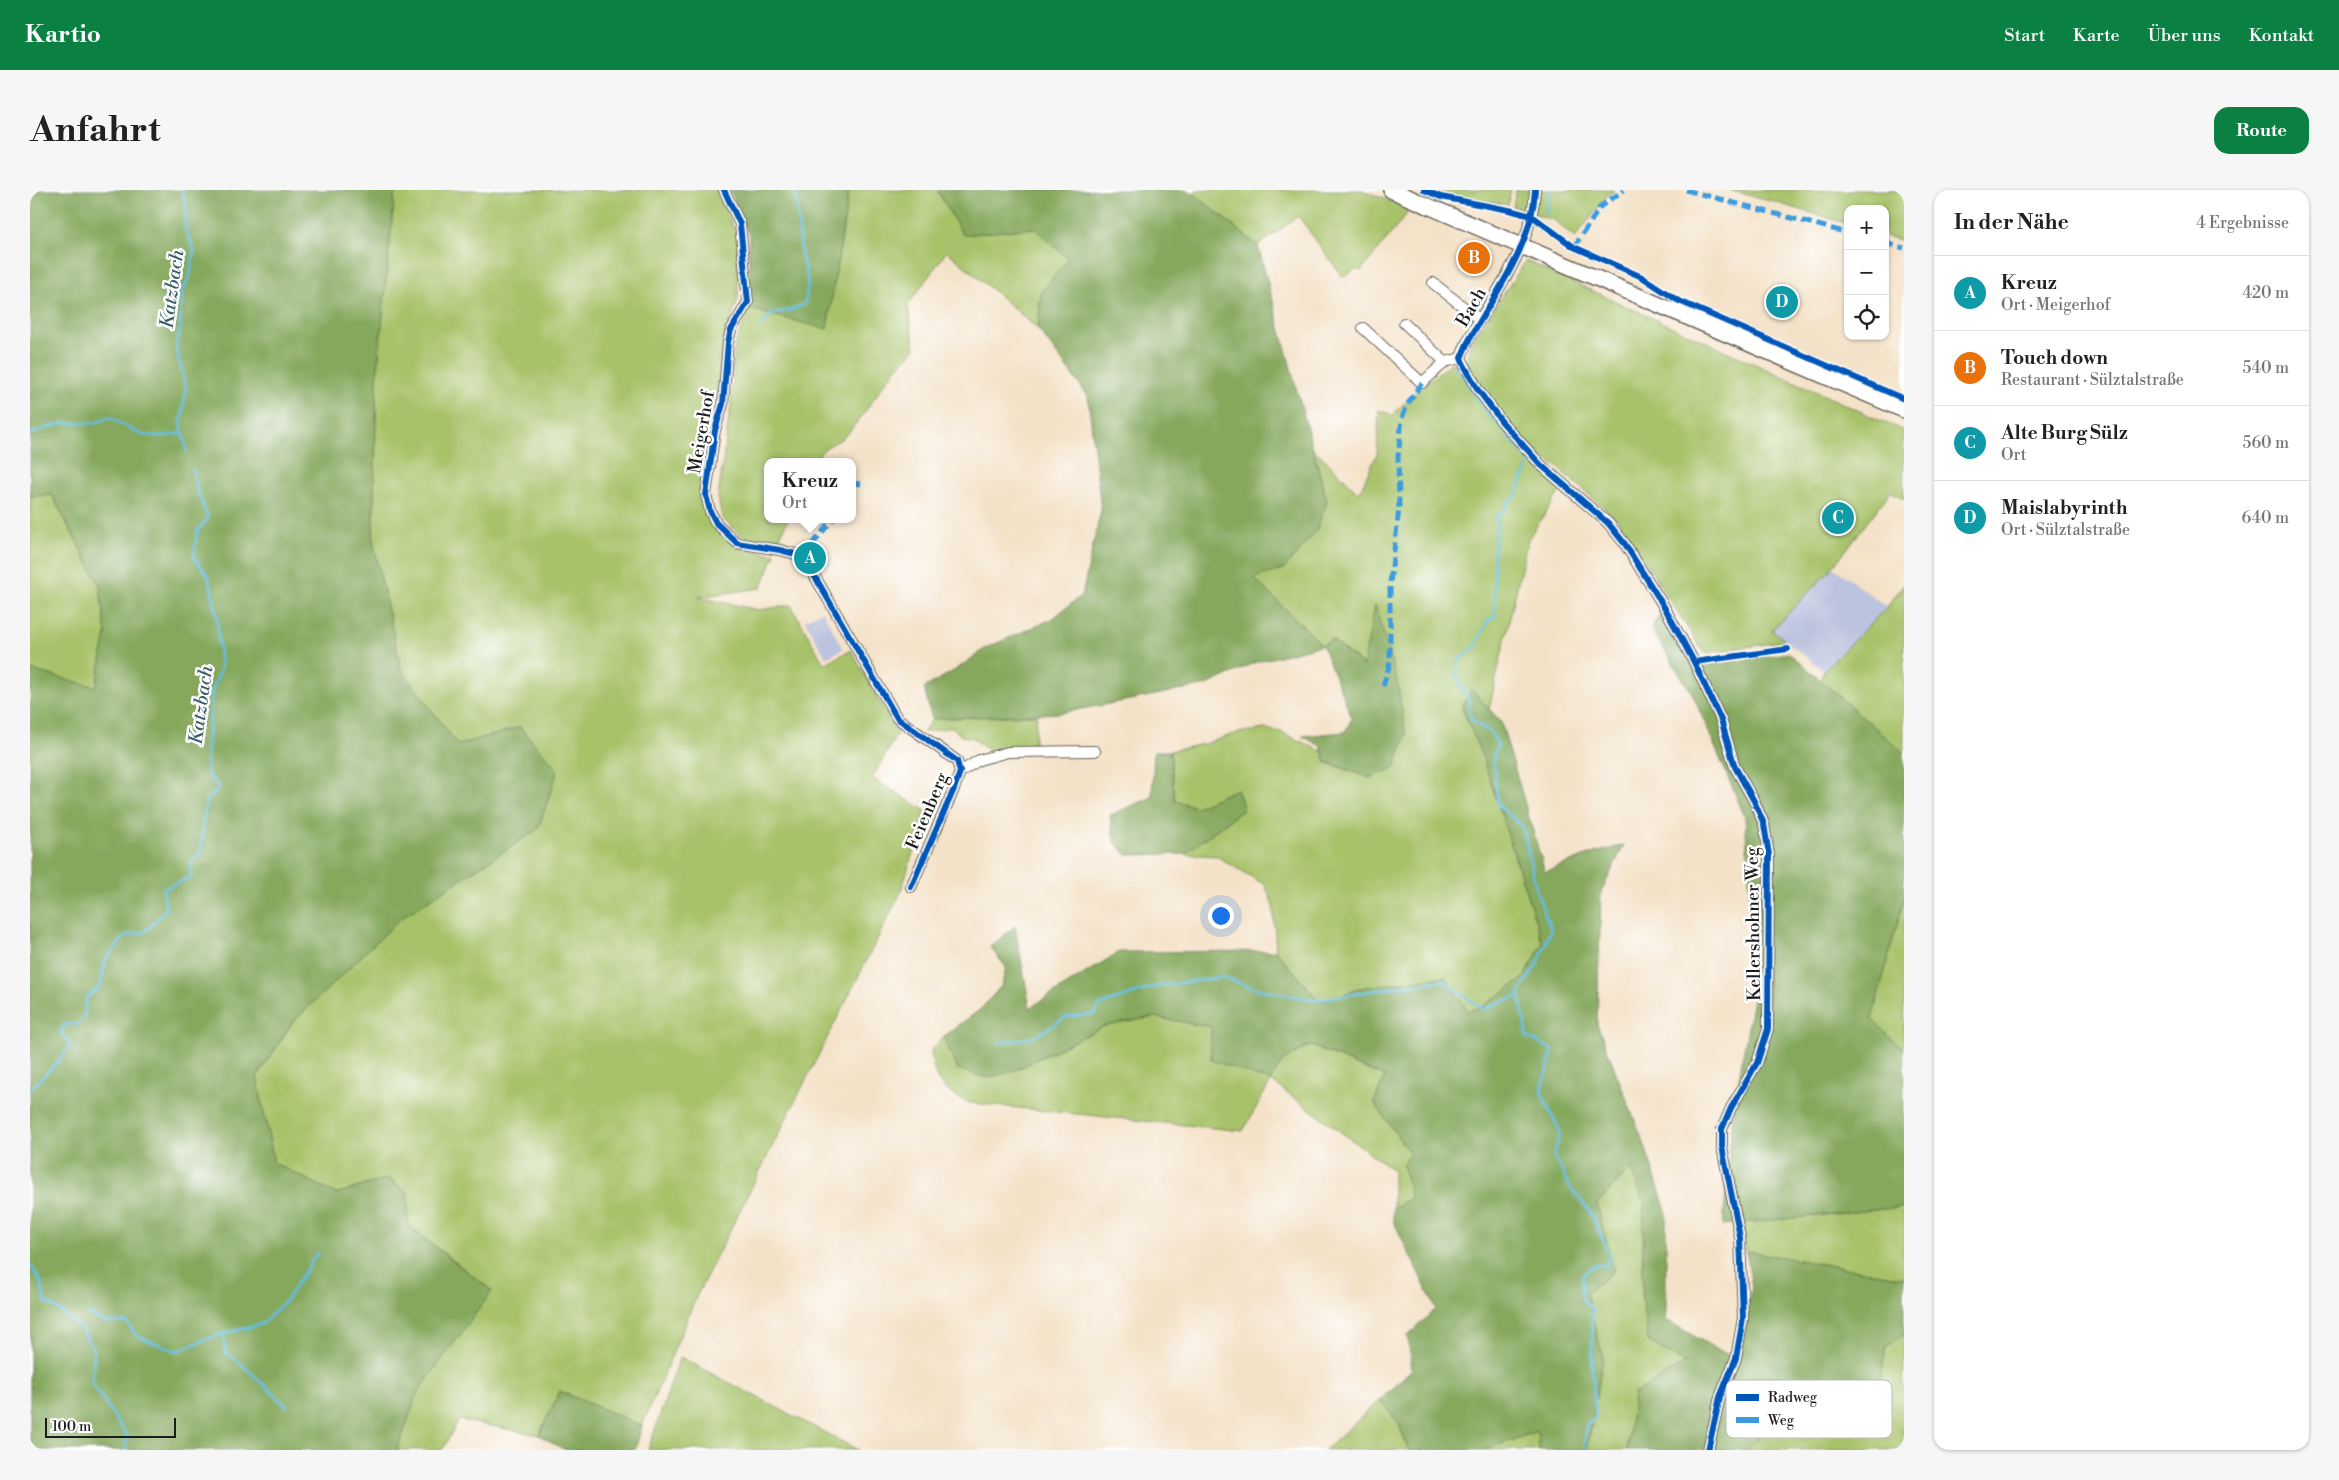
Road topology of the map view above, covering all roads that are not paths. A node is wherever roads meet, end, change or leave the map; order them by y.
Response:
1 (724, 190) edge
2 (1391, 190) edge
3 (1535, 190) edge
4 (1523, 246) junction
5 (1433, 283) dead end
6 (1480, 320) junction
7 (1404, 323) dead end
8 (1363, 328) dead end
9 (1461, 358) junction
10 (1446, 362) junction
11 (1904, 410) edge
12 (896, 718) joint
13 (1095, 750) dead end
14 (960, 772) junction
15 (911, 887) dead end
16 (1727, 1380) edge
17 (1726, 1383) edge
18 (1708, 1450) edge

1 - 12 street, Meigerhof
2 - 4 main road
3 - 4 street, Bach
4 - 6 street, Bach
4 - 11 main road
5 - 6 street, Bach
6 - 9 street, Bach
7 - 10 street
8 - 10 street
9 - 10 street
9 - 16 street, Kellershohner Weg
12 - 14 street, Feienberg
13 - 14 street, Feienberg
14 - 15 street, Feienberg
17 - 18 street, Kellershohner Weg

